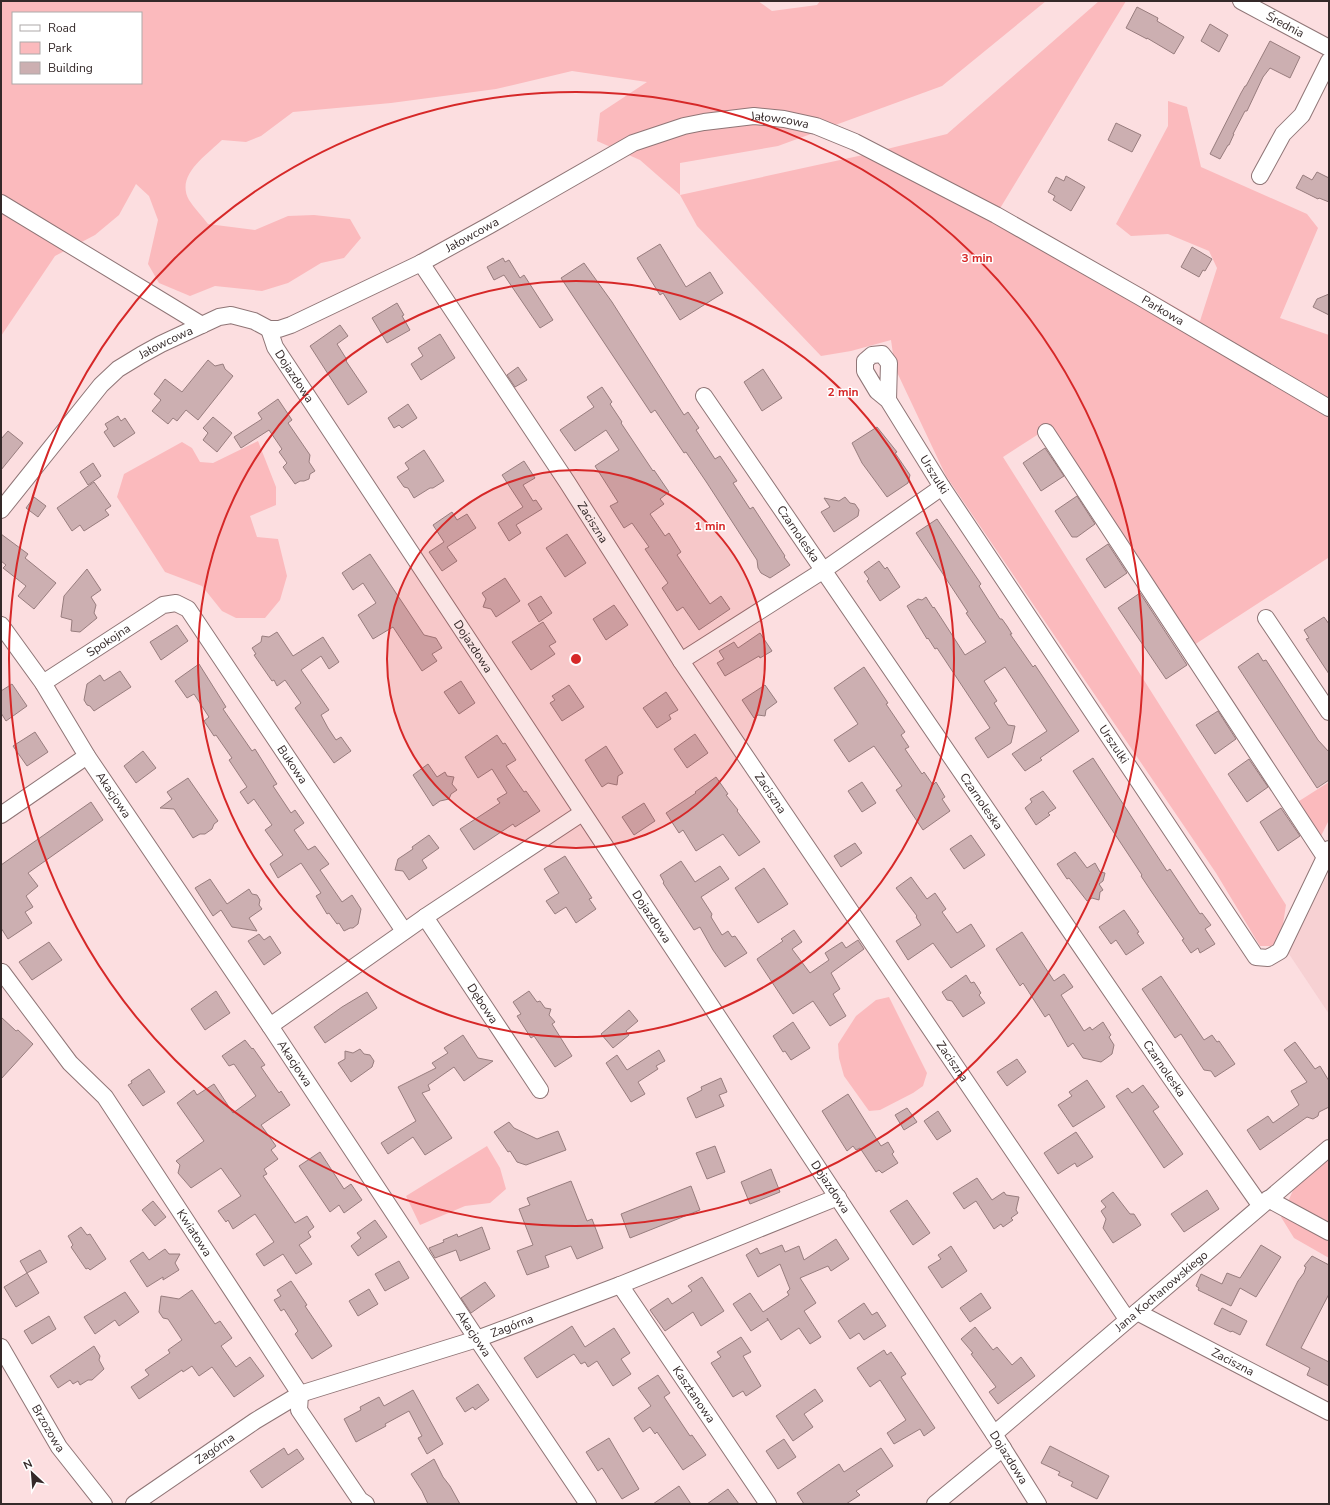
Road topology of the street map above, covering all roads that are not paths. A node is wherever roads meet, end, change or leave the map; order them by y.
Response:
1 (1241, 1) edge
2 (1329, 48) edge
3 (1329, 61) edge
4 (1260, 176) dead end
5 (1, 203) edge
6 (996, 215) joint
7 (421, 263) junction
8 (202, 325) junction
9 (269, 329) junction
10 (704, 396) dead end
11 (892, 407) dead end
12 (1329, 408) edge
13 (1046, 432) dead end
14 (942, 487) junction
15 (1, 510) edge
16 (824, 570) junction
17 (176, 603) joint
18 (1266, 618) dead end
19 (1, 625) edge
20 (681, 661) junction
21 (43, 683) junction
22 (1329, 712) edge
23 (87, 756) junction
24 (582, 813) junction
25 (1, 815) edge
26 (1327, 853) edge
27 (425, 917) junction
28 (404, 932) junction
29 (2, 972) dead end
30 (270, 1026) junction
31 (540, 1090) dead end
32 (1326, 1153) edge
33 (838, 1197) junction
34 (1264, 1202) junction
35 (1329, 1232) edge
36 (620, 1285) junction
37 (1132, 1316) junction
38 (477, 1339) junction
39 (1, 1347) edge
40 (300, 1394) junction
41 (1329, 1412) edge
42 (994, 1434) junction
43 (1003, 1448) junction
44 (104, 1504) edge
45 (134, 1504) edge
46 (366, 1504) edge
47 (588, 1504) edge
48 (768, 1504) edge
49 (935, 1504) edge
50 (1038, 1504) edge

1 - 2 street, Średnia
3 - 4 street
5 - 8 street
6 - 7 street, Jałowcowa
6 - 12 street, Parkowa
7 - 9 street, Jałowcowa
7 - 20 street, Zaciszna
8 - 9 street, Jałowcowa
8 - 15 street, Jałowcowa
9 - 24 street, Dojazdowa
10 - 16 street, Czarnoleska
11 - 14 street, Urszulki
13 - 26 street
14 - 16 street
14 - 26 street, Urszulki
16 - 20 street
16 - 34 street, Czarnoleska
17 - 21 street, Spokojna
17 - 28 street, Bukowa
18 - 22 street
19 - 21 street, Akacjowa
20 - 37 street, Zaciszna
21 - 23 street, Akacjowa
23 - 25 street
23 - 30 street, Akacjowa
24 - 27 street
24 - 33 street, Dojazdowa
27 - 28 street
27 - 31 street, Dębowa
28 - 30 street
29 - 40 street, Kwiatowa
30 - 38 street, Akacjowa
32 - 34 street, Jana Kochanowskiego
33 - 36 street, Zagórna
33 - 42 street, Dojazdowa
34 - 35 street
34 - 37 street, Jana Kochanowskiego
36 - 38 street, Zagórna
36 - 48 street, Kasztanowa
37 - 41 street, Zaciszna
37 - 42 street, Jana Kochanowskiego
38 - 40 street, Zagórna
38 - 47 street, Akacjowa
39 - 44 street, Brzozowa
40 - 45 street, Zagórna
40 - 46 street, Kwiatowa
42 - 43 street, Dojazdowa
43 - 49 street
43 - 50 street, Dojazdowa

